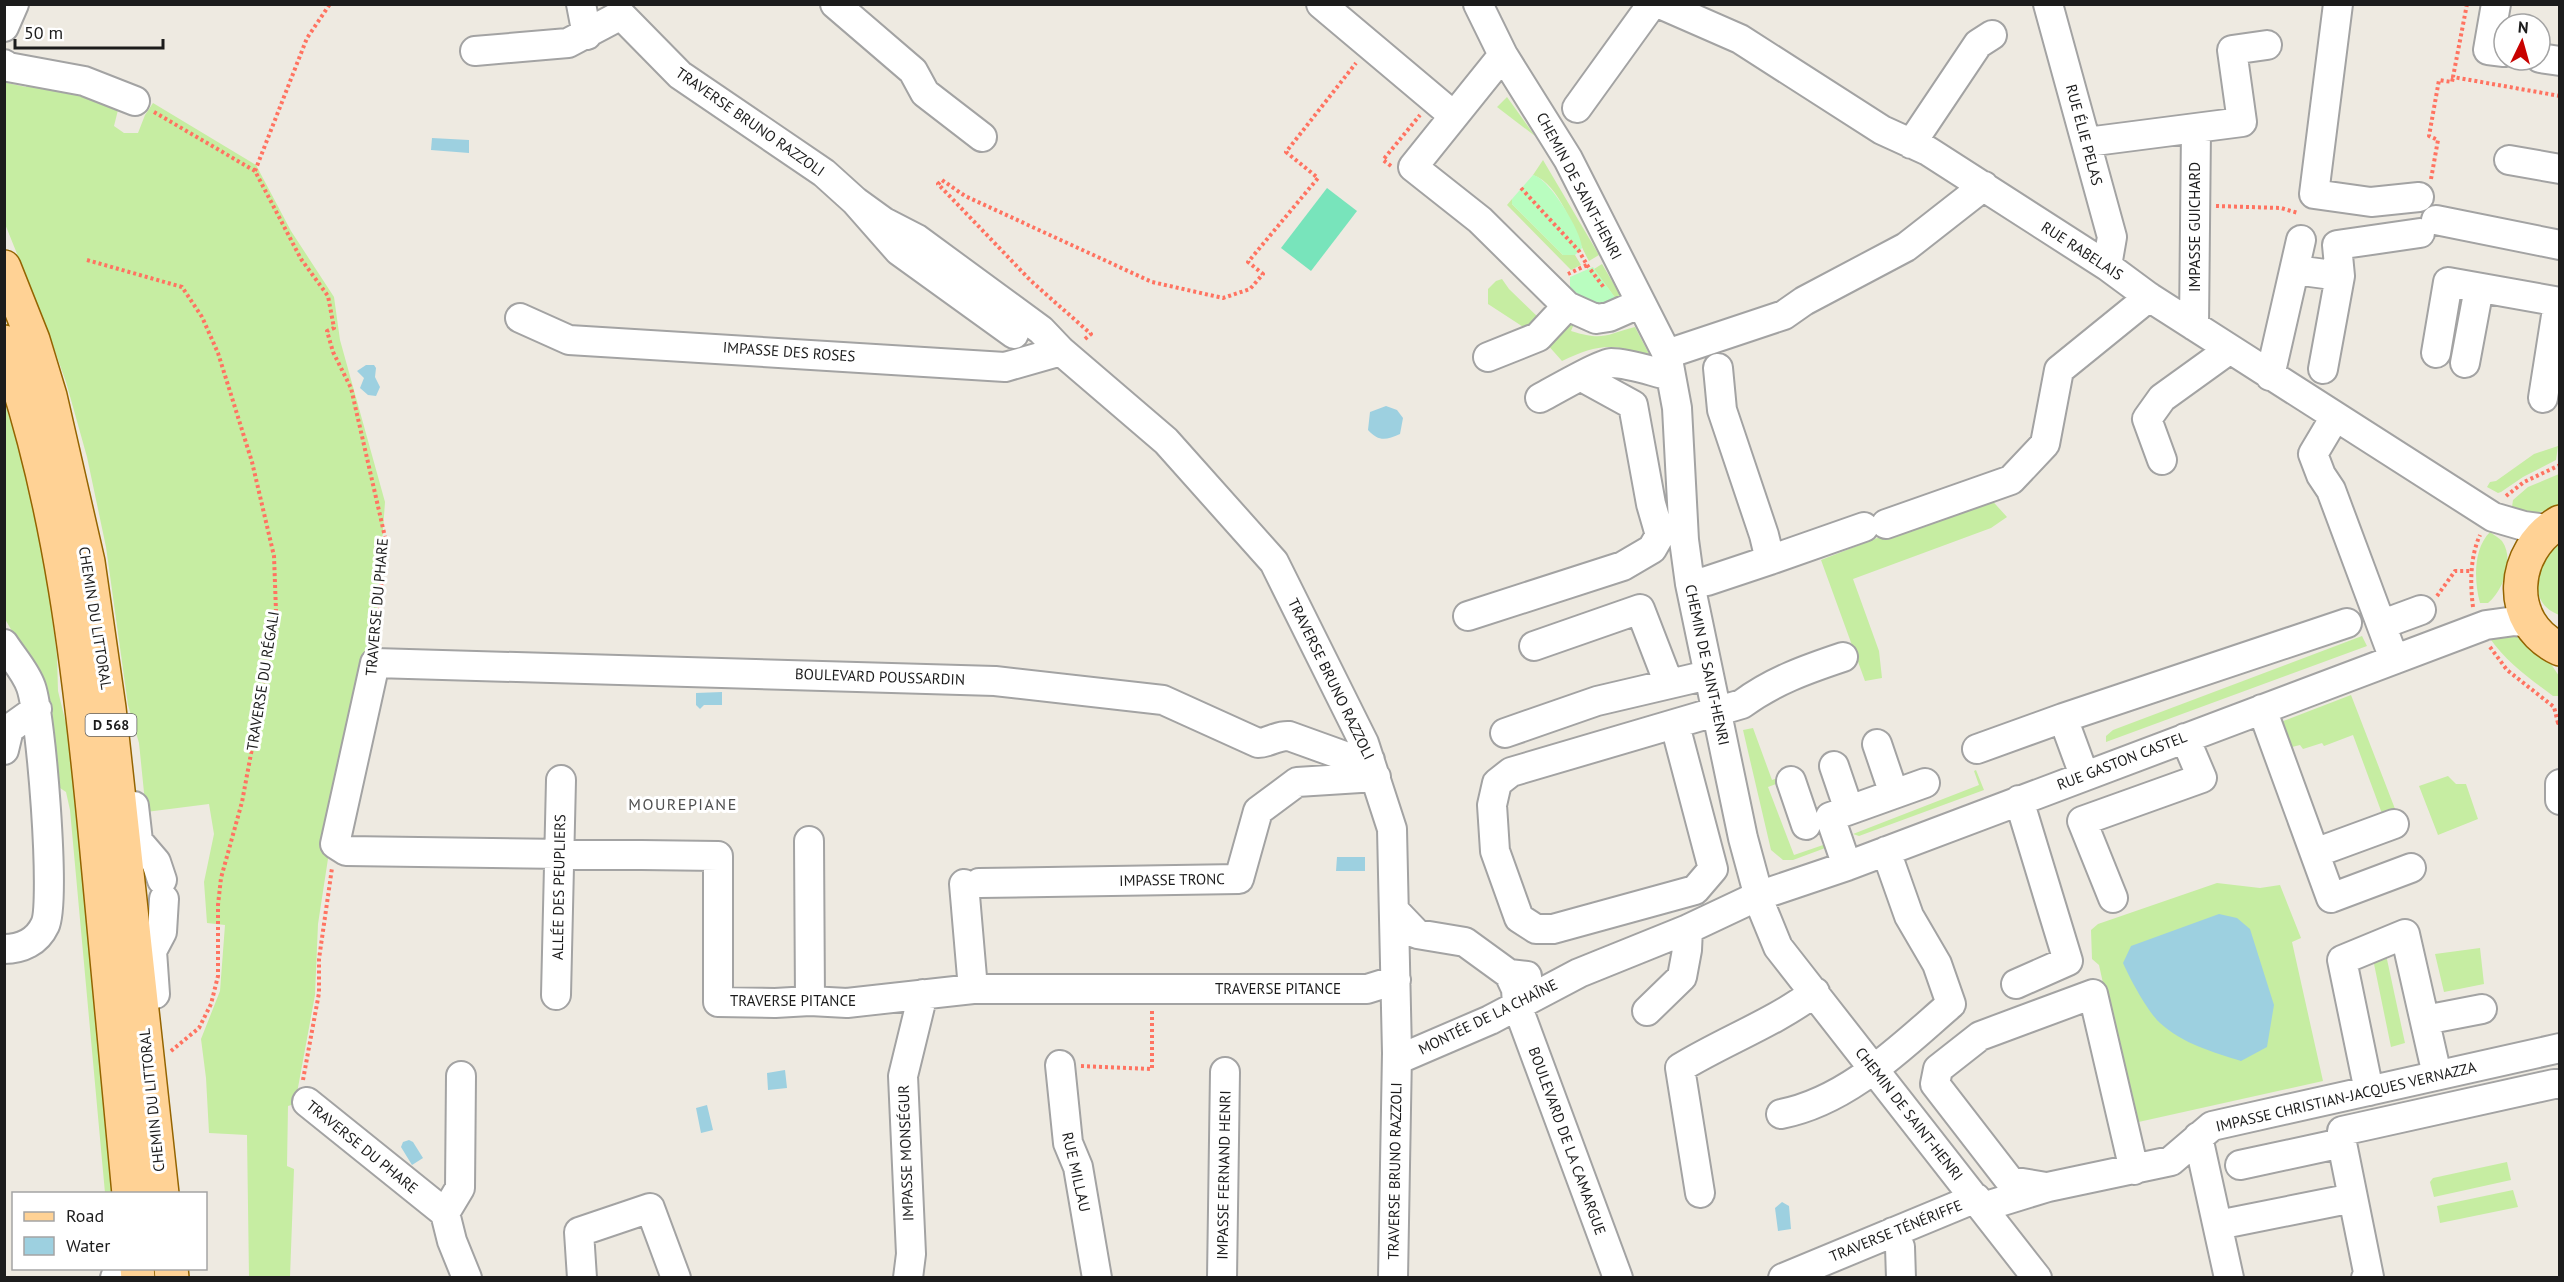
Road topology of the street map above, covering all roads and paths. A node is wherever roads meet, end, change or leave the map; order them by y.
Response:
1 (14, 4) edge
2 (330, 4) edge
3 (581, 4) edge
4 (835, 4) edge
5 (1321, 4) edge
6 (1478, 4) edge
7 (1652, 4) edge
8 (1660, 4) edge
9 (2048, 4) edge
10 (2338, 4) edge
11 (4, 27) edge
12 (2492, 27) edge
13 (587, 35) junction
14 (1992, 36) dead end
15 (2267, 45) dead end
16 (1370, 46) junction
17 (2492, 50) edge
18 (475, 51) dead end
19 (1503, 55) junction
20 (4, 64) edge
21 (135, 101) joint
22 (1577, 108) dead end
23 (1454, 116) junction
24 (2196, 129) junction
25 (982, 137) dead end
26 (2087, 142) junction
27 (1911, 144) junction
28 (2509, 160) dead end
29 (2559, 169) edge
30 (255, 171) junction
31 (1984, 186) junction
32 (1521, 188) dead end
33 (2419, 197) dead end
34 (2301, 240) dead end
35 (2559, 245) edge
36 (87, 260) dead end
37 (1587, 265) junction
38 (2107, 266) junction
39 (4, 267) edge
40 (2295, 270) junction
41 (1570, 273) dead end
42 (2340, 276) junction
43 (2479, 288) junction
44 (1610, 296) dead end
45 (2149, 297) junction
46 (2559, 302) edge
47 (1641, 303) junction
48 (1567, 306) junction
49 (520, 318) dead end
50 (2194, 326) junction
51 (4, 342) edge
52 (1069, 343) junction
53 (2230, 350) junction
54 (2436, 353) dead end
55 (1488, 357) dead end
56 (2465, 363) dead end
57 (1669, 365) junction
58 (1718, 368) dead end
59 (2323, 369) dead end
60 (2270, 375) junction
61 (1582, 377) junction
62 (1540, 398) dead end
63 (2543, 398) dead end
64 (2335, 417) junction
65 (2162, 460) dead end
66 (2493, 517) junction
67 (2553, 525) edge
68 (1770, 560) junction
69 (2521, 575) junction
70 (1690, 584) junction
71 (2421, 610) dead end
72 (1468, 616) dead end
73 (2347, 623) dead end
74 (2530, 623) junction
75 (2383, 624) junction
76 (2486, 625) junction
77 (4, 644) edge
78 (1534, 646) dead end
79 (2558, 650) edge
80 (1843, 657) dead end
81 (2394, 659) junction
82 (375, 663) junction
83 (1708, 675) junction
84 (1668, 684) junction
85 (109, 708) junction
86 (37, 709) junction
87 (2262, 709) junction
88 (1716, 712) junction
89 (2063, 718) junction
90 (1675, 725) junction
91 (1505, 733) dead end
92 (2185, 738) junction
93 (1877, 744) dead end
94 (1977, 749) dead end
95 (4, 750) edge
96 (1834, 766) dead end
97 (1373, 769) junction
98 (2084, 775) junction
99 (561, 780) dead end
100 (1791, 781) dead end
101 (1925, 783) dead end
102 (2559, 784) edge
103 (1894, 794) junction
104 (2019, 800) junction
105 (2559, 800) edge
106 (1818, 821) junction
107 (2394, 824) dead end
108 (809, 842) dead end
109 (335, 844) junction
110 (1886, 851) junction
111 (2315, 853) junction
112 (560, 854) junction
113 (1847, 866) junction
114 (2411, 868) dead end
115 (1758, 896) junction
116 (2113, 898) dead end
117 (1395, 910) junction
118 (1688, 929) junction
119 (4, 949) edge
120 (1580, 973) junction
121 (1509, 974) junction
122 (1396, 980) junction
123 (2016, 984) dead end
124 (973, 989) junction
125 (1152, 989) junction
126 (1815, 992) junction
127 (923, 994) junction
128 (556, 995) dead end
129 (810, 1001) junction
130 (1517, 1005) junction
131 (2482, 1009) dead end
132 (1647, 1011) dead end
133 (2425, 1020) junction
134 (2559, 1048) edge
135 (159, 1053) junction
136 (1397, 1060) junction
137 (1060, 1065) joint
138 (1874, 1069) junction
139 (1225, 1072) dead end
140 (2437, 1075) junction
141 (461, 1076) dead end
142 (2559, 1084) edge
143 (150, 1085) junction
144 (2369, 1091) junction
145 (307, 1102) joint
146 (1781, 1114) dead end
147 (2198, 1137) junction
148 (2342, 1143) junction
149 (2240, 1165) dead end
150 (2139, 1169) junction
151 (2048, 1187) junction
152 (129, 1192) edge
153 (162, 1192) edge
154 (1700, 1193) dead end
155 (2353, 1198) junction
156 (1979, 1203) junction
157 (445, 1213) junction
158 (2218, 1225) junction
159 (1893, 1232) junction
160 (1811, 1272) edge
161 (467, 1278) edge
162 (582, 1278) edge
163 (676, 1278) edge
164 (908, 1278) edge
165 (1097, 1278) edge
166 (1222, 1278) edge
167 (1393, 1278) edge
168 (1618, 1278) edge
169 (1783, 1278) edge
170 (1901, 1278) edge
171 (2037, 1278) edge
172 (2229, 1278) edge
173 (2366, 1278) edge

1 - 11 street
2 - 30 path
3 - 13 street
4 - 25 street
5 - 16 street
6 - 19 street, CHEMIN DE SAINT-HENRI
7 - 22 street
8 - 27 street, RUE RABELAIS
9 - 26 street, RUE ÉLIE PELAS
10 - 33 street
12 - 17 street
13 - 18 street
13 - 52 street, TRAVERSE BRUNO RAZZOLI
14 - 27 street
15 - 24 street
16 - 23 street
16 - 52 path
19 - 23 street
19 - 47 street, CHEMIN DE SAINT-HENRI
20 - 21 street
21 - 30 path
23 - 48 street
24 - 26 street
24 - 50 street, IMPASSE GUICHARD
26 - 38 street, RUE ÉLIE PELAS
27 - 31 street, RUE RABELAIS
28 - 29 street
30 - 82 path, TRAVERSE DU PHARE
31 - 38 street, RUE RABELAIS
31 - 57 street
32 - 37 path
34 - 40 street
35 - 42 street
36 - 135 path, TRAVERSE DU RÉGALI
37 - 41 path
37 - 44 path
38 - 45 street, RUE RABELAIS
39 - 85 main road, CHEMIN DU LITTORAL / D 568
40 - 42 street
40 - 60 street
42 - 59 street
43 - 46 street
43 - 54 street
43 - 56 street
45 - 50 street, RUE RABELAIS
45 - 68 street
46 - 63 street
47 - 48 street
47 - 57 street, CHEMIN DE SAINT-HENRI
48 - 55 street
49 - 52 street, IMPASSE DES ROSES
50 - 53 street, RUE RABELAIS
51 - 152 main road, CHEMIN DU LITTORAL / D 568
52 - 97 street, TRAVERSE BRUNO RAZZOLI
53 - 60 street, RUE RABELAIS
53 - 65 street
57 - 61 street
57 - 70 street, CHEMIN DE SAINT-HENRI
58 - 68 street
60 - 64 street, RUE RABELAIS
61 - 62 street
61 - 72 street
64 - 66 street, RUE RABELAIS
64 - 75 street
66 - 67 street, RUE RABELAIS
66 - 69 street, RUE RABELAIS
67 - 69 main road
68 - 70 street
69 - 74 main road
69 - 76 street, RUE GASTON CASTEL
70 - 83 street, CHEMIN DE SAINT-HENRI
71 - 75 street
73 - 89 street
74 - 76 street, RUE GASTON CASTEL
74 - 79 main road
75 - 81 street
76 - 81 street, RUE GASTON CASTEL
77 - 86 street
78 - 84 street
80 - 88 street
81 - 87 street, RUE GASTON CASTEL
82 - 97 street, BOULEVARD POUSSARDIN
82 - 109 street, TRAVERSE DU PHARE
83 - 84 street
83 - 88 street, CHEMIN DE SAINT-HENRI
84 - 91 street
85 - 135 street
85 - 143 main road, CHEMIN DU LITTORAL / D 568
86 - 95 street
86 - 119 street
87 - 92 street, RUE GASTON CASTEL
87 - 111 street
88 - 90 street
88 - 115 street, CHEMIN DE SAINT-HENRI
89 - 94 street
89 - 98 street
90 - 90 street
92 - 98 street, RUE GASTON CASTEL
92 - 116 street
93 - 103 street
96 - 106 street
97 - 117 street, TRAVERSE BRUNO RAZZOLI
97 - 124 street, IMPASSE TRONC
98 - 104 street, RUE GASTON CASTEL
99 - 112 street, ALLÉE DES PEUPLIERS
100 - 106 street
101 - 103 street
102 - 105 street
103 - 106 street
104 - 110 street, RUE GASTON CASTEL
104 - 123 street
106 - 113 street
107 - 111 street
108 - 129 street
109 - 112 street, TRAVERSE PITANCE
109 - 145 path, TRAVERSE DU PHARE
110 - 113 street, RUE GASTON CASTEL
110 - 138 street
111 - 114 street
112 - 128 street, ALLÉE DES PEUPLIERS
112 - 129 street, TRAVERSE PITANCE
113 - 115 street, RUE GASTON CASTEL
115 - 118 street, MONTÉE DE LA CHAÎNE
115 - 126 street, CHEMIN DE SAINT-HENRI
117 - 121 street, MONTÉE DE LA CHAÎNE
117 - 122 street, TRAVERSE BRUNO RAZZOLI
118 - 120 street, MONTÉE DE LA CHAÎNE
118 - 132 street
120 - 121 street, MONTÉE DE LA CHAÎNE
120 - 130 street, MONTÉE DE LA CHAÎNE
121 - 130 street, BOULEVARD DE LA CAMARGUE
122 - 125 street, TRAVERSE PITANCE
122 - 136 street, TRAVERSE BRUNO RAZZOLI
124 - 125 street, TRAVERSE PITANCE
124 - 127 street, TRAVERSE PITANCE
125 - 137 path
126 - 138 street, CHEMIN DE SAINT-HENRI
126 - 154 street
127 - 129 street, TRAVERSE PITANCE
127 - 164 street, IMPASSE MONSÉGUR
130 - 136 street, MONTÉE DE LA CHAÎNE
130 - 168 street, BOULEVARD DE LA CAMARGUE
131 - 133 street
133 - 140 street
133 - 144 street
134 - 140 street, IMPASSE CHRISTIAN-JACQUES VERNAZZA
135 - 143 street
136 - 167 street, TRAVERSE BRUNO RAZZOLI
137 - 165 street, RUE MILLAU
138 - 146 street
138 - 156 street, CHEMIN DE SAINT-HENRI
139 - 166 street, IMPASSE FERNAND HENRI
140 - 144 street, IMPASSE CHRISTIAN-JACQUES VERNAZZA
141 - 157 street
142 - 148 street
143 - 153 main road, CHEMIN DU LITTORAL / D 568
144 - 147 street, IMPASSE CHRISTIAN-JACQUES VERNAZZA
145 - 157 street, TRAVERSE DU PHARE
147 - 150 street, IMPASSE CHRISTIAN-JACQUES VERNAZZA
147 - 158 street
148 - 149 street
148 - 155 street
150 - 151 street, IMPASSE CHRISTIAN-JACQUES VERNAZZA
150 - 151 street
151 - 156 street, TRAVERSE TÉNÉRIFFE
155 - 158 street
155 - 173 street
156 - 159 street, TRAVERSE TÉNÉRIFFE
156 - 171 street, CHEMIN DE SAINT-HENRI
157 - 161 street
158 - 172 street
159 - 160 street, TRAVERSE TÉNÉRIFFE
159 - 170 street
160 - 169 street, TRAVERSE TÉNÉRIFFE
162 - 163 street

